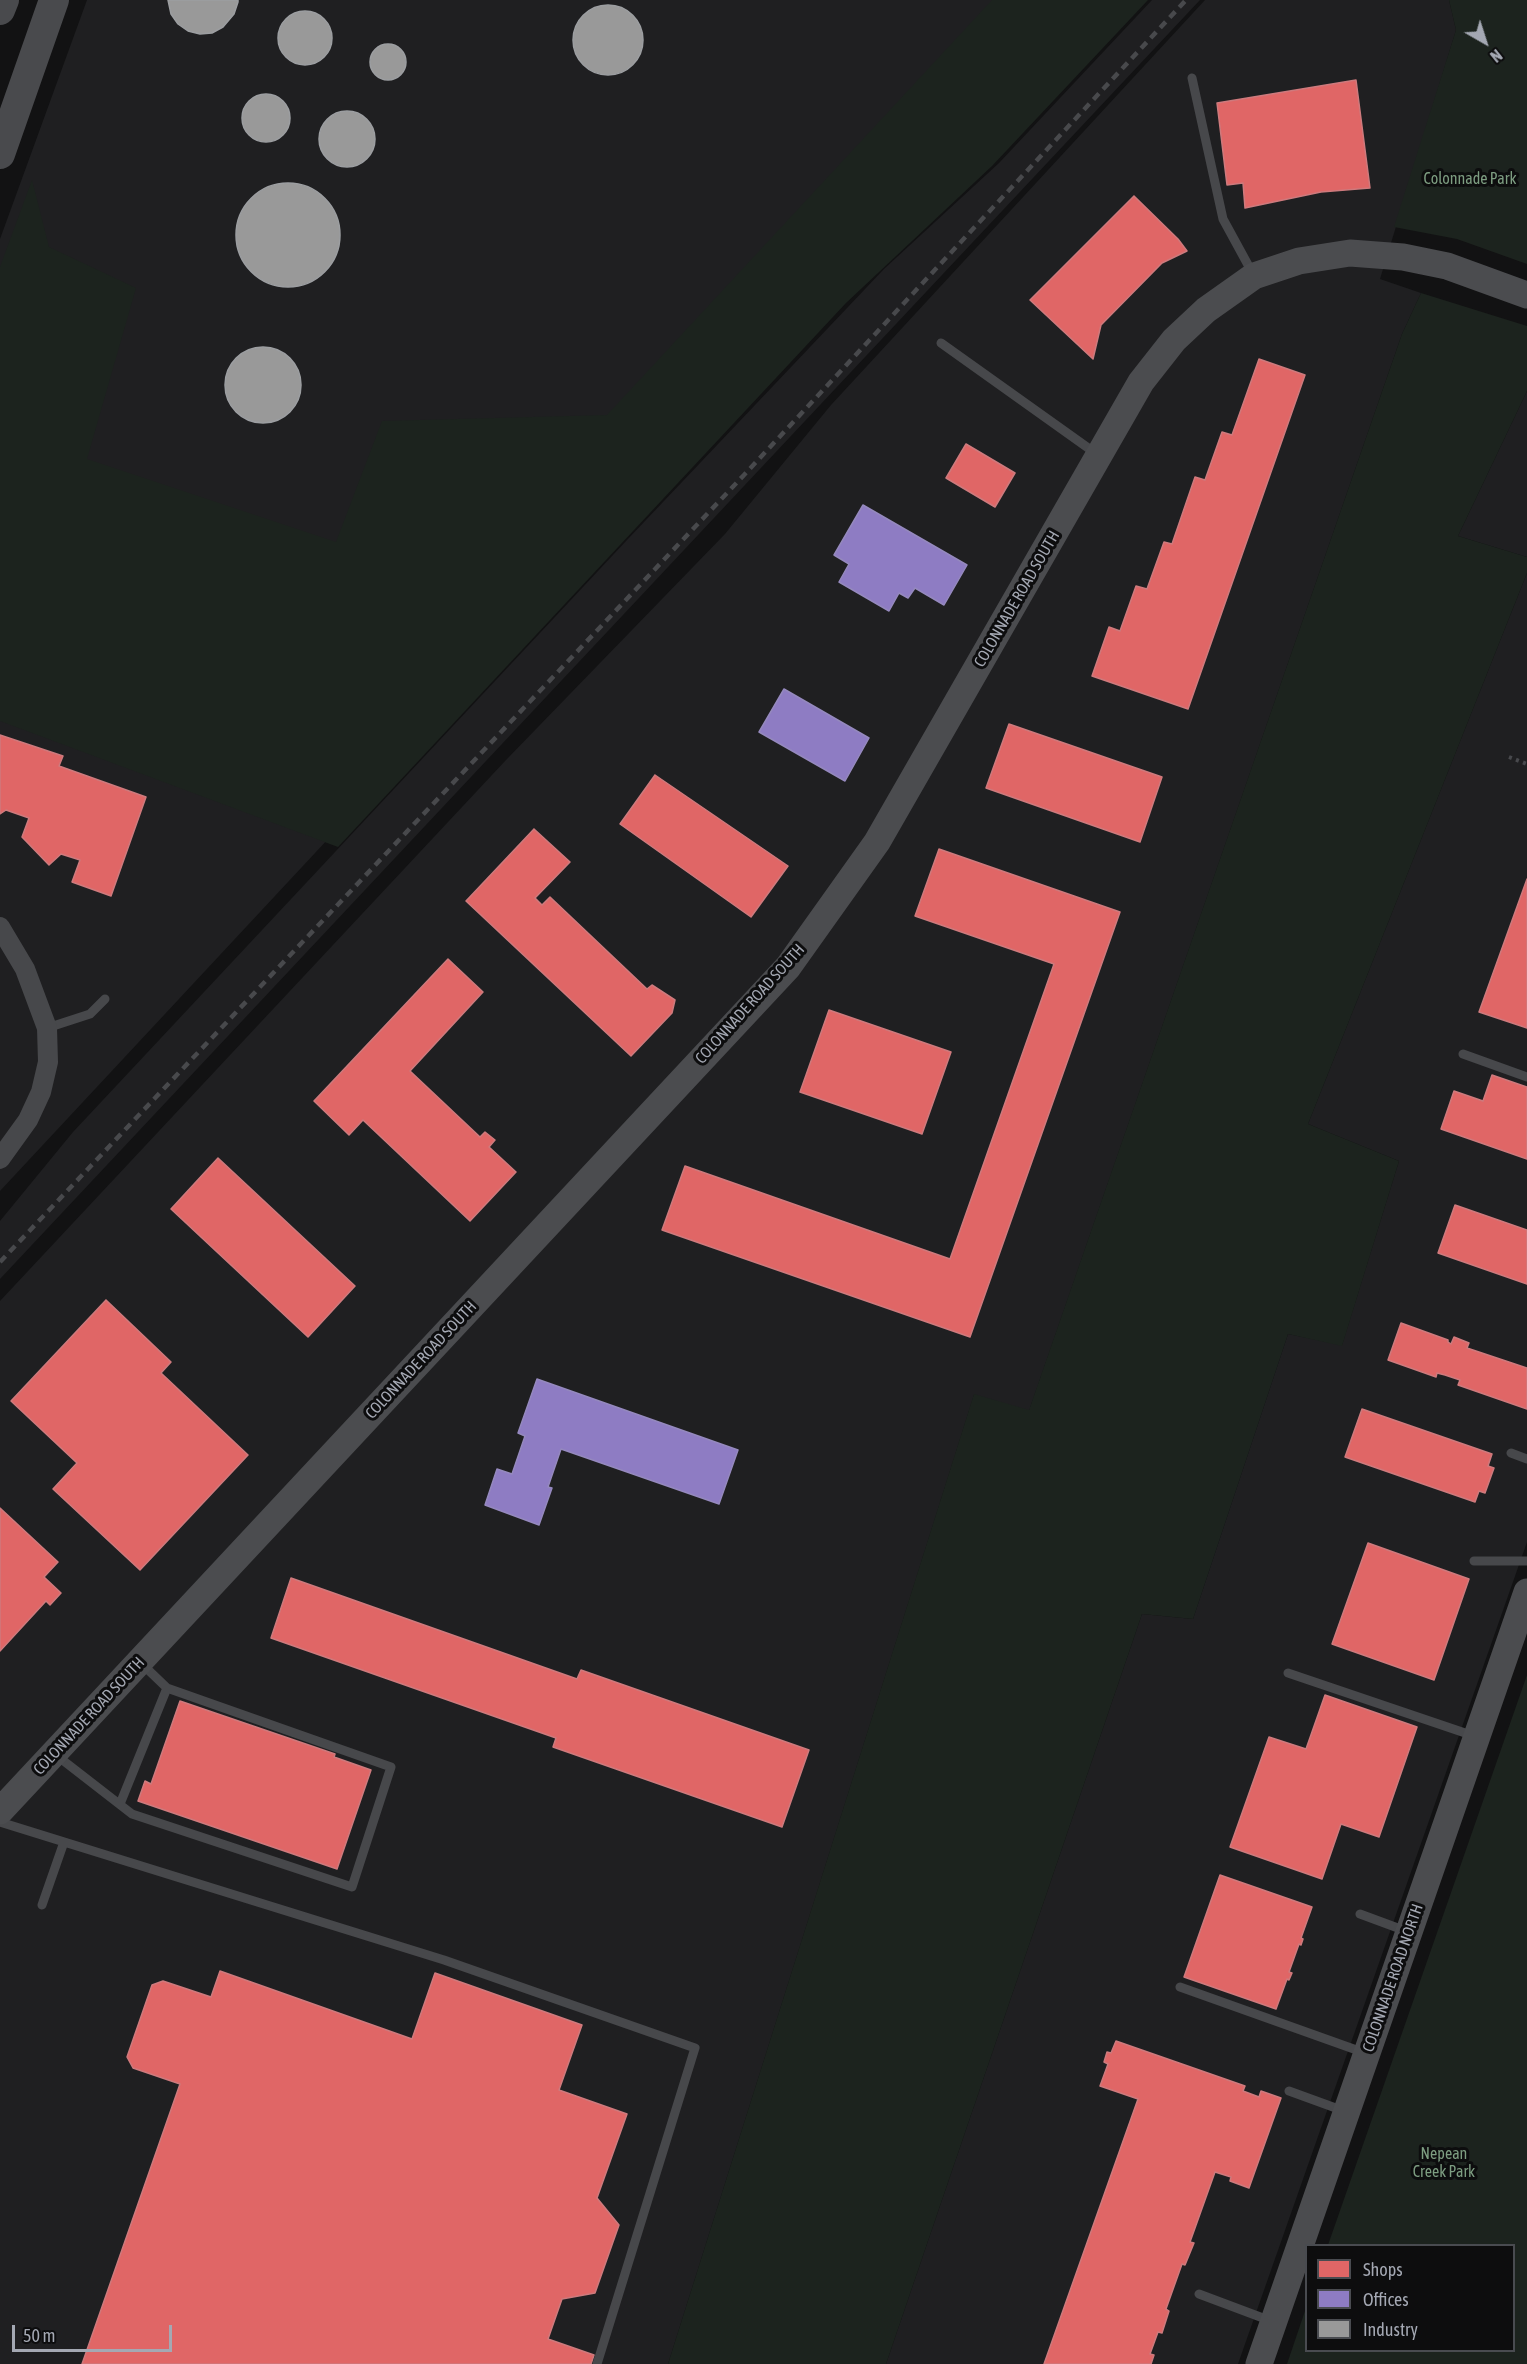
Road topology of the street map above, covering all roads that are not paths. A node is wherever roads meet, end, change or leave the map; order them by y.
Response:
1 (4, 0) edge
2 (54, 0) edge
3 (0, 10) edge
4 (1192, 78) dead end
5 (0, 154) edge
6 (1254, 276) junction
7 (1527, 295) edge
8 (941, 343) dead end
9 (1099, 456) junction
10 (0, 927) edge
11 (105, 999) dead end
12 (47, 1028) junction
13 (1463, 1054) dead end
14 (1527, 1077) edge
15 (0, 1159) edge
16 (1511, 1453) dead end
17 (1527, 1459) edge
18 (1474, 1561) dead end
19 (1527, 1561) edge
20 (1527, 1592) edge
21 (139, 1662) junction
22 (1288, 1673) dead end
23 (167, 1688) junction
24 (1477, 1736) junction
25 (54, 1754) junction
26 (120, 1804) junction
27 (0, 1811) edge
28 (0, 1822) edge
29 (64, 1842) junction
30 (42, 1905) dead end
31 (1360, 1914) dead end
32 (1409, 1933) junction
33 (1180, 1987) dead end
34 (1367, 2054) junction
35 (1289, 2091) dead end
36 (1346, 2112) junction
37 (1199, 2294) dead end
38 (1274, 2322) junction
39 (597, 2364) edge
40 (1259, 2364) edge

1 - 3 main road
2 - 5 main road
4 - 6 lane
6 - 7 street, COLONNADE ROAD SOUTH
6 - 9 street, COLONNADE ROAD SOUTH
8 - 9 lane
9 - 21 street, COLONNADE ROAD SOUTH
10 - 12 street
11 - 12 lane
12 - 15 street
13 - 14 lane
16 - 17 lane
18 - 19 lane
20 - 24 street, COLONNADE ROAD NORTH
21 - 23 lane
21 - 25 street, COLONNADE ROAD SOUTH
22 - 24 lane
23 - 26 lane
23 - 26 lane
24 - 32 street, COLONNADE ROAD NORTH
25 - 26 lane
25 - 27 street, COLONNADE ROAD SOUTH
28 - 29 lane
29 - 30 lane
29 - 39 lane
31 - 32 lane
32 - 34 street, COLONNADE ROAD NORTH
33 - 34 lane
34 - 36 street, COLONNADE ROAD NORTH
35 - 36 lane
36 - 38 street, COLONNADE ROAD NORTH
37 - 38 lane
38 - 40 street, COLONNADE ROAD NORTH

